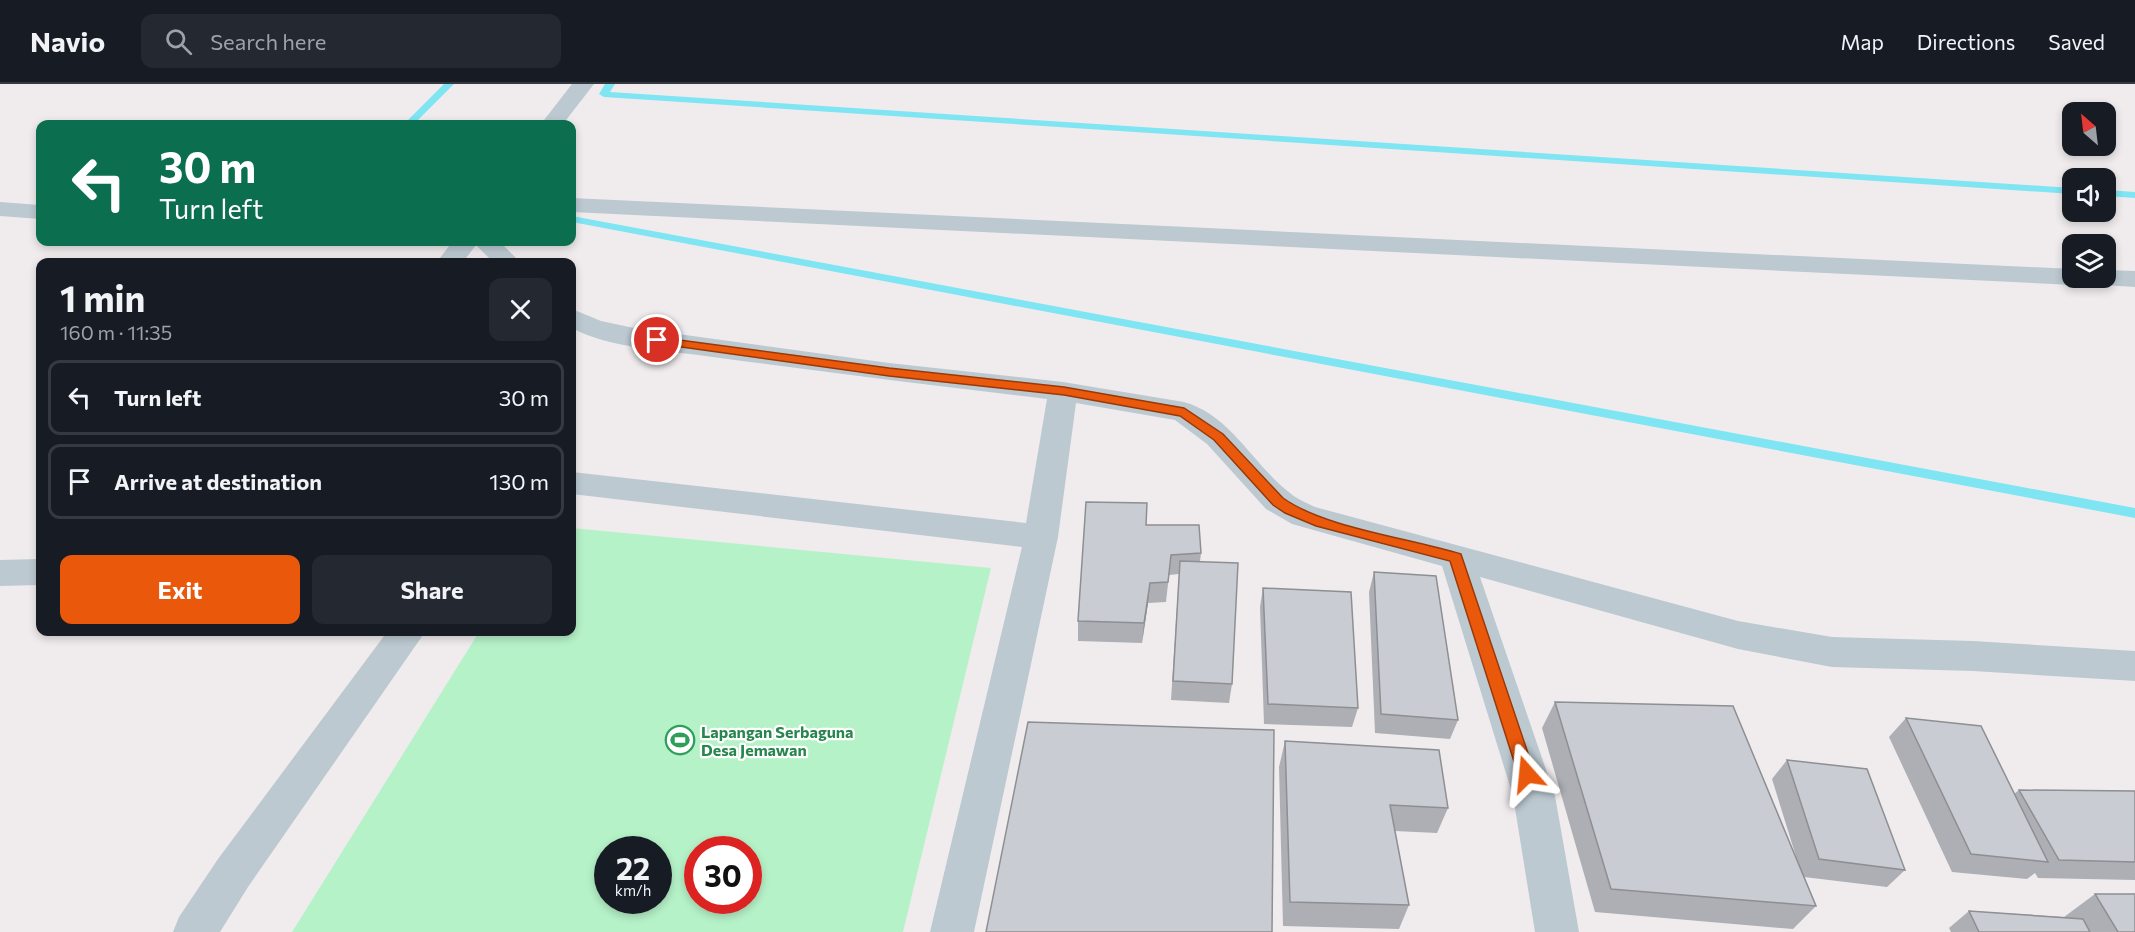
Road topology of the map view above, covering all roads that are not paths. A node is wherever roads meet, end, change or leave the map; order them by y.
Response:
1 (582, 84) edge
2 (555, 120) edge
3 (576, 205) edge
4 (0, 209) edge
5 (36, 212) edge
6 (490, 246) edge
7 (503, 258) edge
8 (2062, 276) edge
9 (2116, 278) edge
10 (2135, 279) edge
11 (576, 319) edge
12 (1064, 391) junction
13 (576, 483) edge
14 (1041, 537) junction
15 (1456, 557) junction
16 (36, 572) edge
17 (0, 573) edge
18 (404, 636) edge
19 (2135, 666) edge
20 (195, 932) edge
21 (952, 932) edge
22 (1557, 932) edge

1 - 2 street
3 - 8 street
4 - 5 street
6 - 7 street
9 - 10 street
11 - 12 street
12 - 14 street
12 - 15 street
13 - 14 street
14 - 21 street
15 - 19 street
15 - 22 street
16 - 17 street
18 - 20 street

